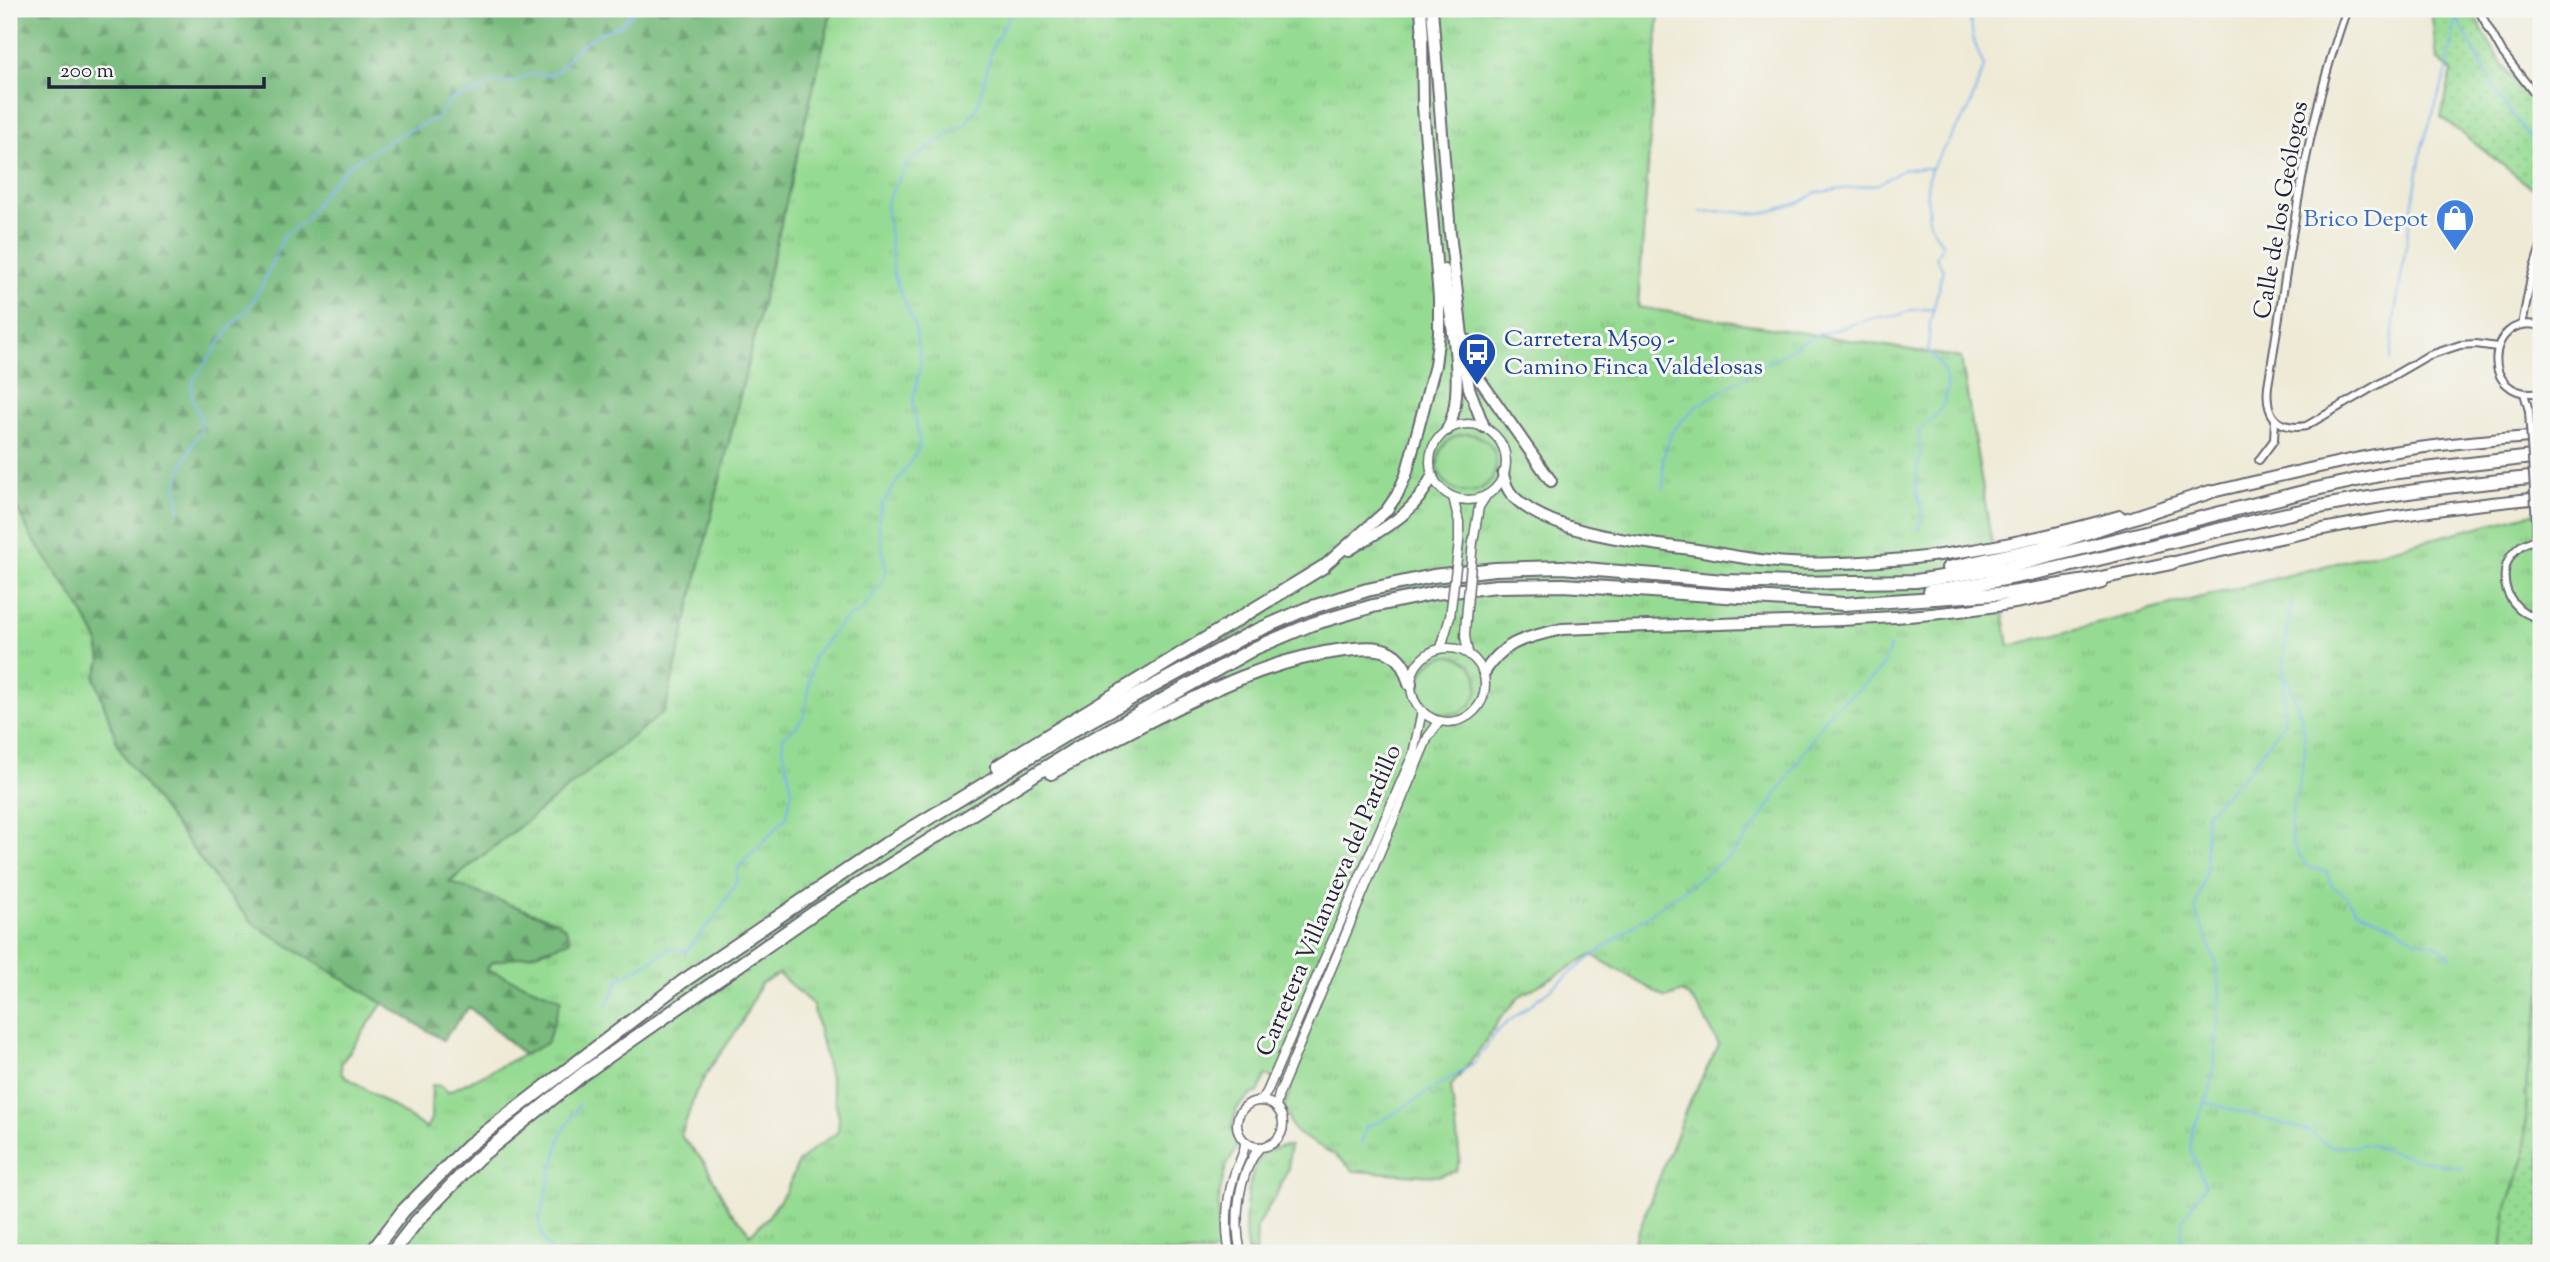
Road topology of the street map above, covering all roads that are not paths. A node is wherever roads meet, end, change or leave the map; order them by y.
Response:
1 (1421, 9) edge
2 (1432, 9) edge
3 (2347, 9) edge
4 (2478, 9) edge
5 (1422, 33) junction
6 (2541, 102) edge
7 (2541, 110) edge
8 (2541, 128) edge
9 (2541, 246) edge
10 (1453, 259) junction
11 (2541, 317) edge
12 (2522, 324) junction
13 (2541, 325) edge
14 (2497, 347) junction
15 (2541, 392) edge
16 (2524, 393) junction
17 (2533, 411) junction
18 (2275, 419) junction
19 (1484, 427) junction
20 (1447, 430) junction
21 (2541, 436) edge
22 (2541, 456) edge
23 (2259, 460) dead end
24 (1503, 474) junction
25 (1432, 476) junction
26 (2541, 478) edge
27 (1552, 481) dead end
28 (2210, 492) junction
29 (1486, 496) junction
30 (1453, 497) junction
31 (2541, 498) edge
32 (2538, 539) edge
33 (2171, 563) junction
34 (1323, 567) junction
35 (1864, 583) junction
36 (1790, 599) junction
37 (2541, 619) edge
38 (1441, 648) junction
39 (1468, 653) junction
40 (1483, 673) junction
41 (1410, 684) junction
42 (1422, 711) junction
43 (1440, 721) junction
44 (886, 844) junction
45 (910, 852) junction
46 (1261, 1101) junction
47 (1276, 1107) junction
48 (1245, 1142) junction
49 (1259, 1147) junction
50 (371, 1253) edge
51 (392, 1253) edge
52 (1230, 1253) edge
53 (1241, 1253) edge

1 - 5 highway
2 - 10 highway
3 - 18 street, Calle de los Geólogos
4 - 6 street
5 - 20 highway
5 - 34 highway
7 - 8 street
9 - 12 street
10 - 19 highway
10 - 27 highway
11 - 13 street
12 - 13 street
12 - 14 street
14 - 16 street
14 - 18 street
15 - 16 street
15 - 17 street
16 - 17 street
17 - 26 street, bridge
17 - 32 street, bridge
18 - 23 street, Calle de los Geólogos
19 - 20 street
19 - 24 street
20 - 25 street
21 - 28 highway
22 - 35 highway
24 - 28 highway
24 - 29 street
25 - 30 street
25 - 34 highway
26 - 36 highway
28 - 35 highway
29 - 30 street
29 - 39 street, bridge
30 - 38 street, bridge
31 - 33 highway
32 - 37 street
33 - 36 highway
33 - 40 highway
34 - 44 highway
35 - 44 highway
36 - 45 highway
38 - 39 street
38 - 41 street
39 - 40 street
40 - 43 street
41 - 42 street
41 - 45 highway
42 - 43 street
42 - 46 street, Carretera Villanueva del Pardillo
43 - 47 street, Carretera Villanueva del Pardillo
44 - 50 highway
45 - 51 highway
46 - 47 street
46 - 48 street
47 - 49 street
48 - 49 street
48 - 52 street
49 - 53 street

